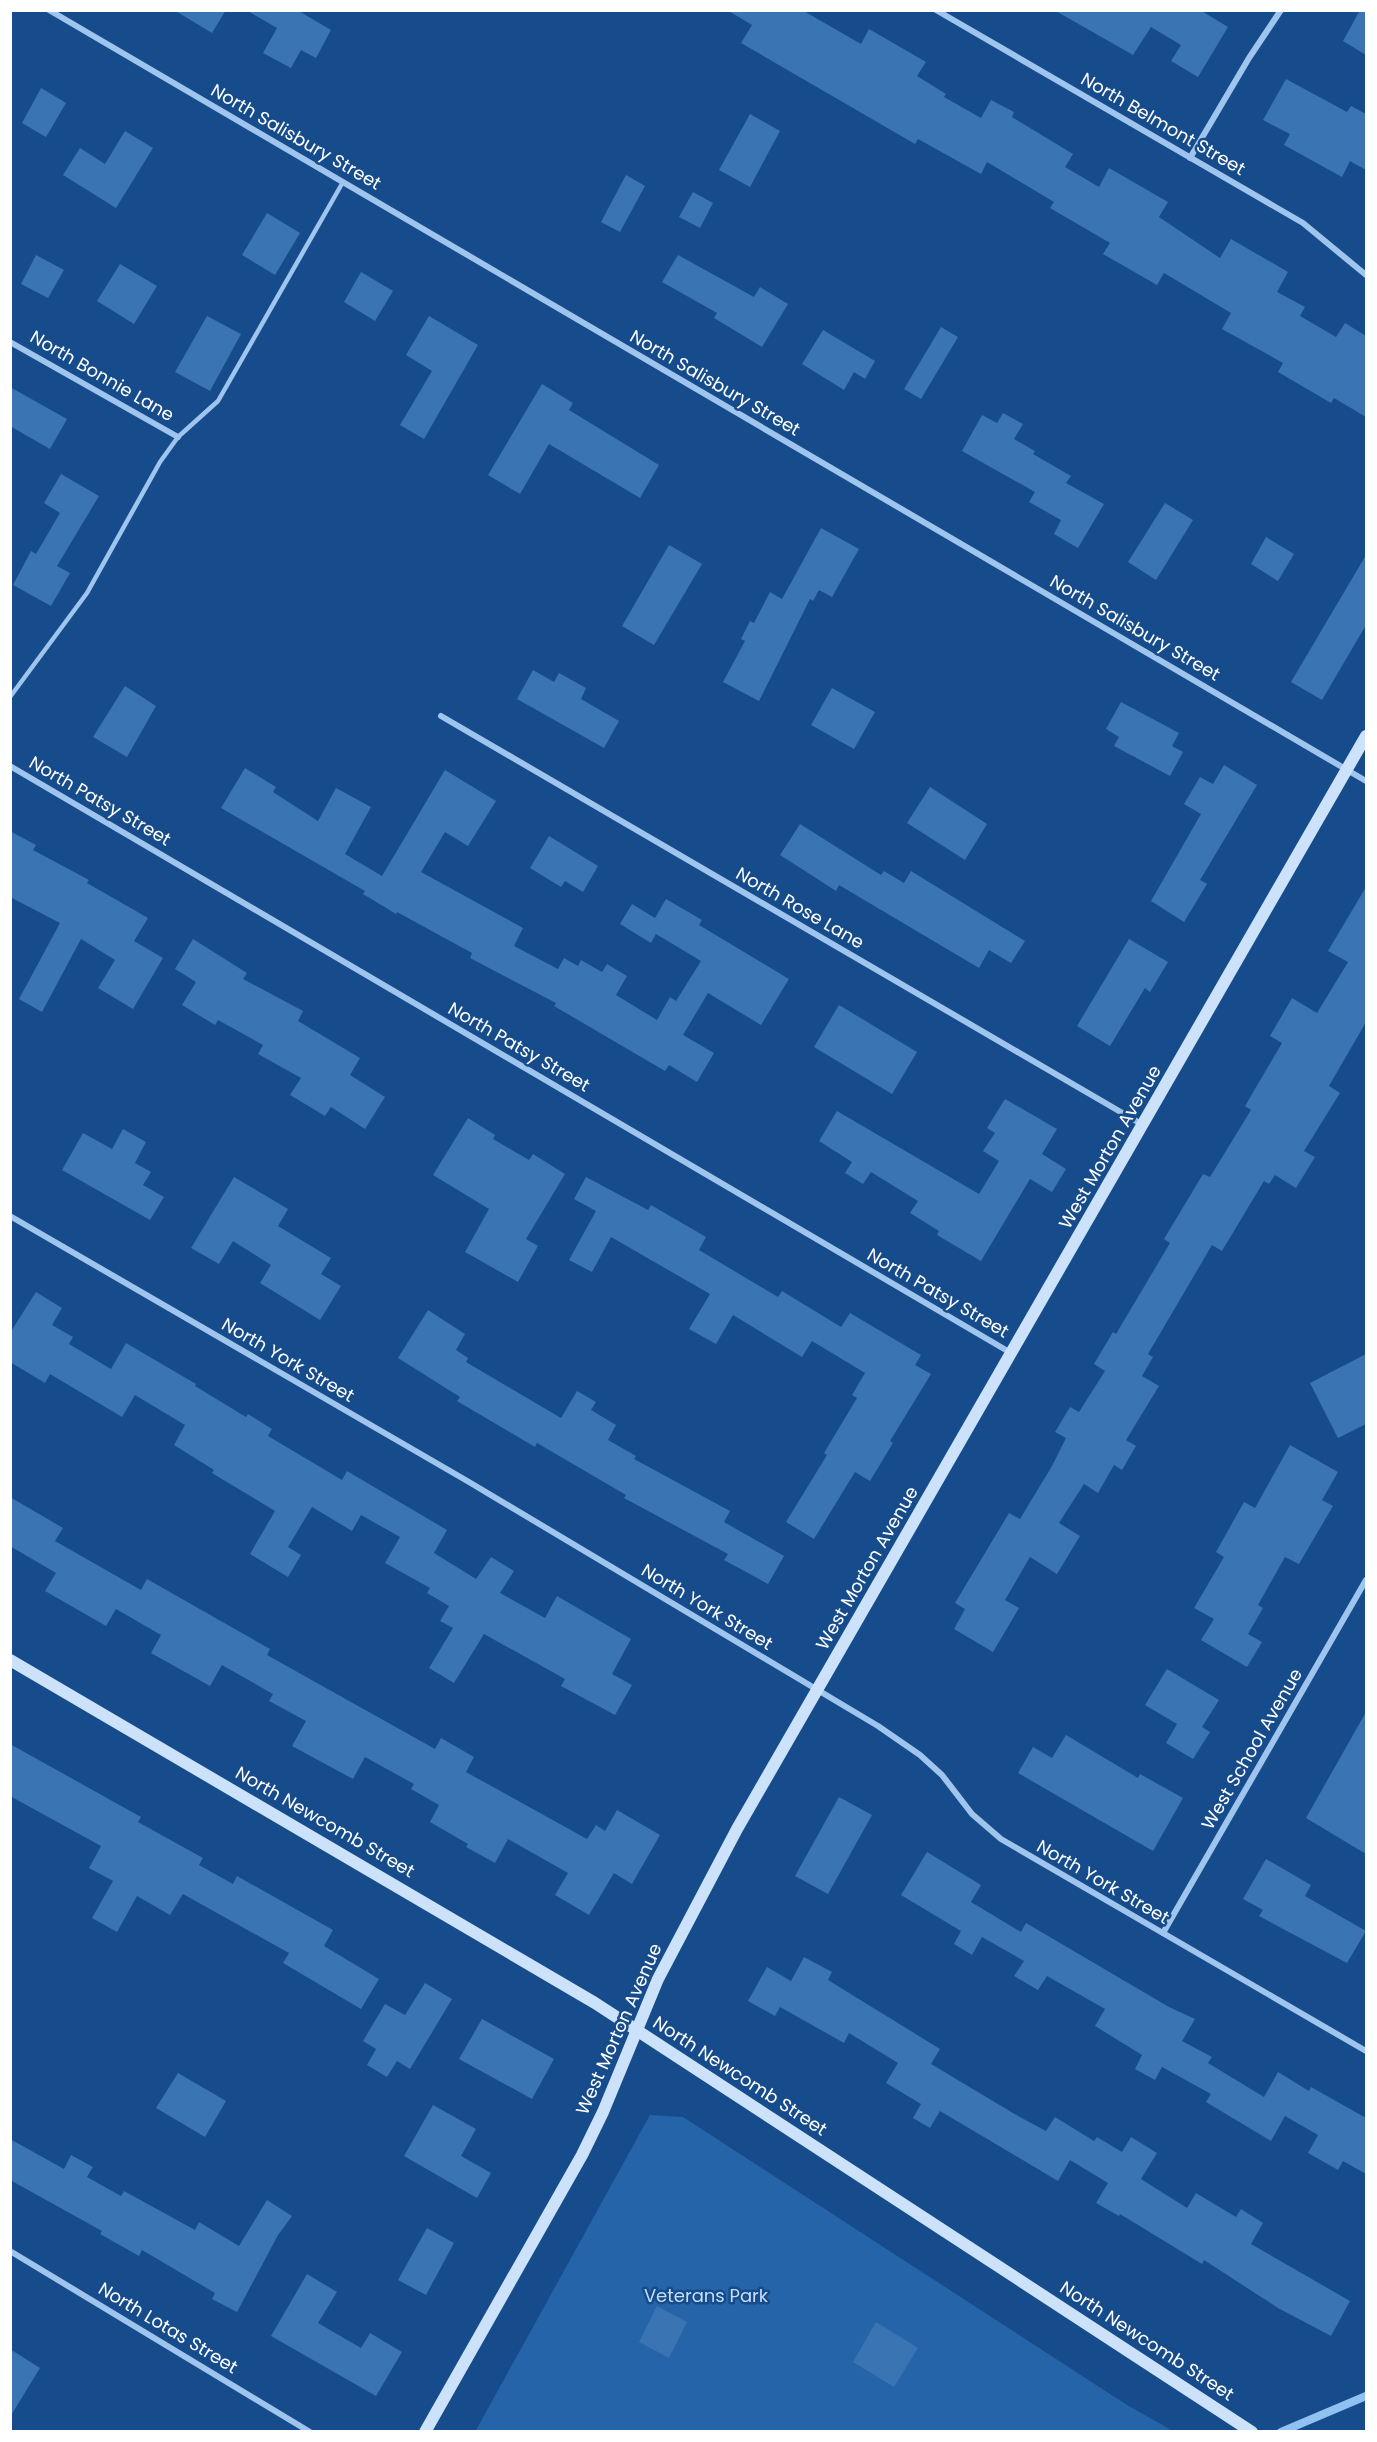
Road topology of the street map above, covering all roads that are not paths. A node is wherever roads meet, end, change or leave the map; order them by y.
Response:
1 (49, 10) edge
2 (936, 10) edge
3 (1281, 10) edge
4 (1190, 158) junction
5 (343, 182) junction
6 (1366, 275) edge
7 (10, 342) edge
8 (178, 437) junction
9 (10, 697) edge
10 (441, 716) dead end
11 (1366, 736) edge
12 (10, 766) edge
13 (1347, 769) junction
14 (1366, 781) edge
15 (1144, 1125) junction
16 (10, 1216) edge
17 (1012, 1353) junction
18 (1366, 1580) edge
19 (10, 1660) edge
20 (818, 1690) junction
21 (1163, 1933) junction
22 (635, 2029) junction
23 (1366, 2051) edge
24 (10, 2251) edge
25 (1251, 2431) edge
26 (310, 2432) edge
27 (425, 2432) edge

1 - 5 street, North Salisbury Street
2 - 4 street, North Belmont Street
3 - 4 street
4 - 6 street, North Belmont Street
5 - 8 lane
5 - 13 street, North Salisbury Street
7 - 8 street, North Bonnie Lane
8 - 9 lane
10 - 15 street, North Rose Lane
11 - 13 main road, West Morton Avenue
12 - 17 street, North Patsy Street
13 - 14 street, North Salisbury Street
13 - 15 main road, West Morton Avenue
15 - 17 main road, West Morton Avenue
16 - 20 street, North York Street
17 - 20 main road, West Morton Avenue
18 - 21 street, West School Avenue
19 - 22 main road, North Newcomb Street
20 - 21 street, North York Street
20 - 22 main road, West Morton Avenue
21 - 23 street, North York Street
22 - 25 main road, North Newcomb Street
22 - 27 main road, West Morton Avenue
24 - 26 street, North Lotas Street

